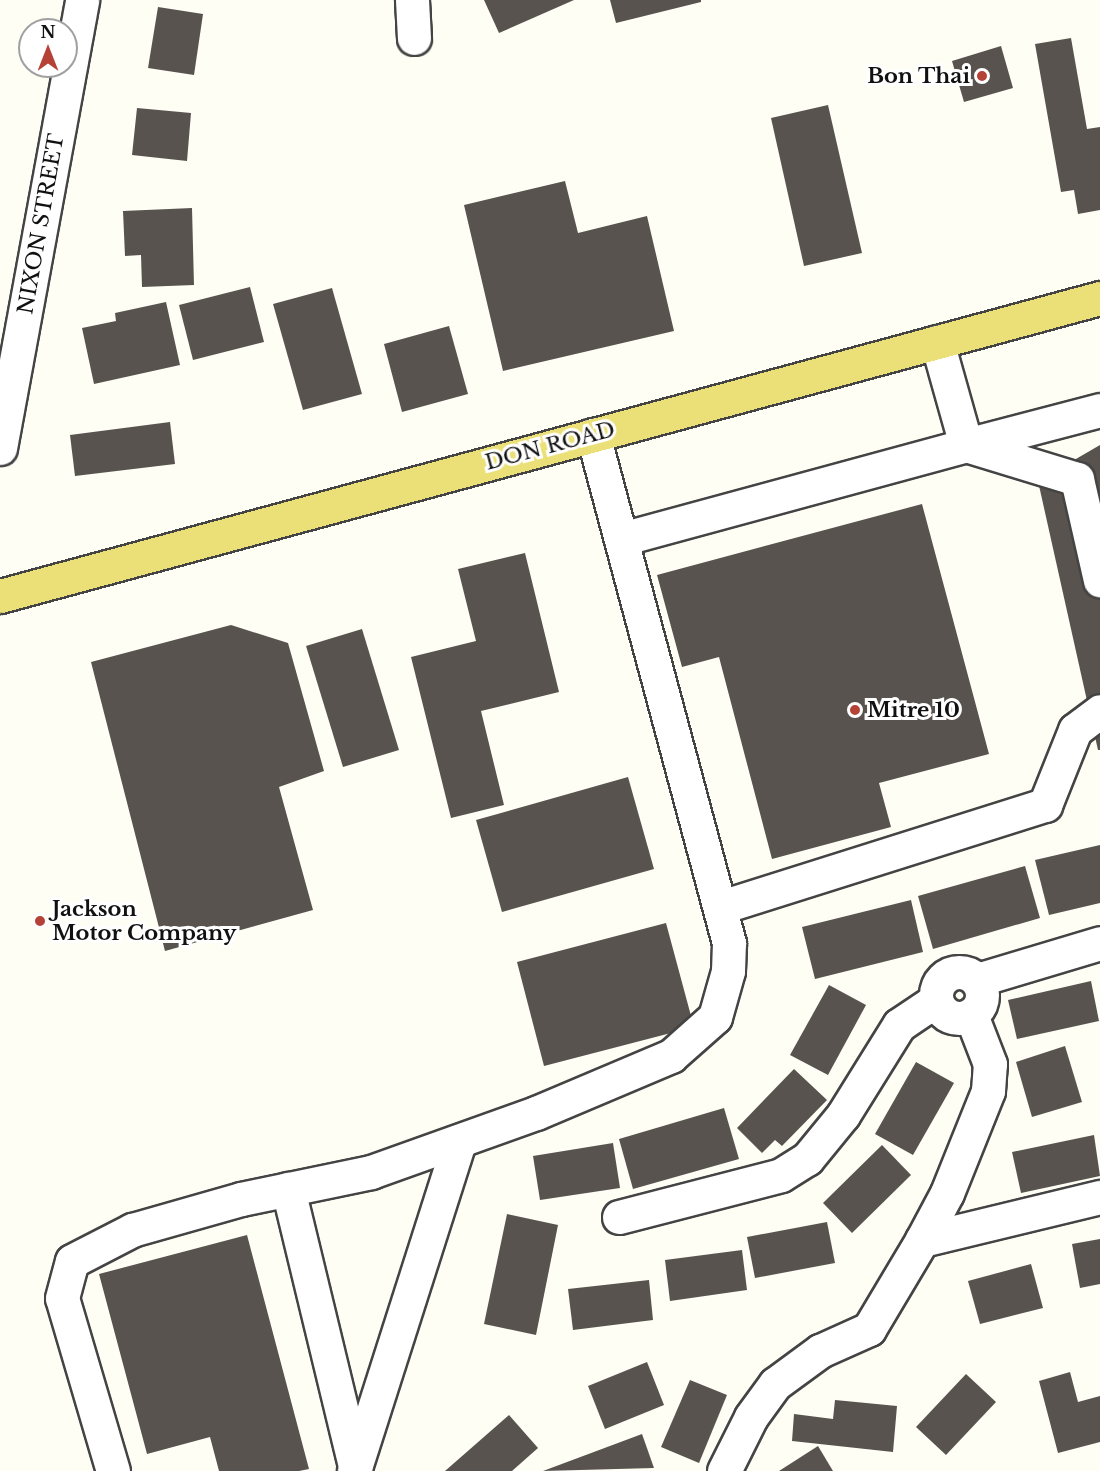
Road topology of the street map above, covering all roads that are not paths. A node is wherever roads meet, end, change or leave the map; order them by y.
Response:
1 (82, 0) edge
2 (412, 0) edge
3 (414, 38) dead end
4 (1100, 298) edge
5 (937, 342) junction
6 (1100, 410) edge
7 (592, 435) junction
8 (966, 445) junction
9 (0, 448) edge
10 (621, 539) junction
11 (1100, 580) edge
12 (0, 596) edge
13 (1100, 711) edge
14 (721, 907) junction
15 (1100, 943) edge
16 (977, 980) junction
17 (936, 1000) junction
18 (971, 1015) junction
19 (459, 1141) junction
20 (288, 1189) junction
21 (1100, 1197) edge
22 (619, 1217) dead end
23 (922, 1240) junction
24 (355, 1470) edge
25 (113, 1471) edge
26 (724, 1471) edge

1 - 9 street, NIXON STREET
2 - 3 street
4 - 5 main road, DON ROAD
5 - 7 main road, DON ROAD
5 - 8 street
6 - 8 street
7 - 10 street
7 - 12 main road, DON ROAD
8 - 10 street
8 - 11 street
10 - 14 street
13 - 14 street
14 - 19 street
15 - 16 street
16 - 17 street
16 - 18 street
17 - 18 street
17 - 22 street
18 - 23 street
19 - 20 street
19 - 24 street
20 - 24 street
20 - 25 street
21 - 23 street
23 - 26 street

